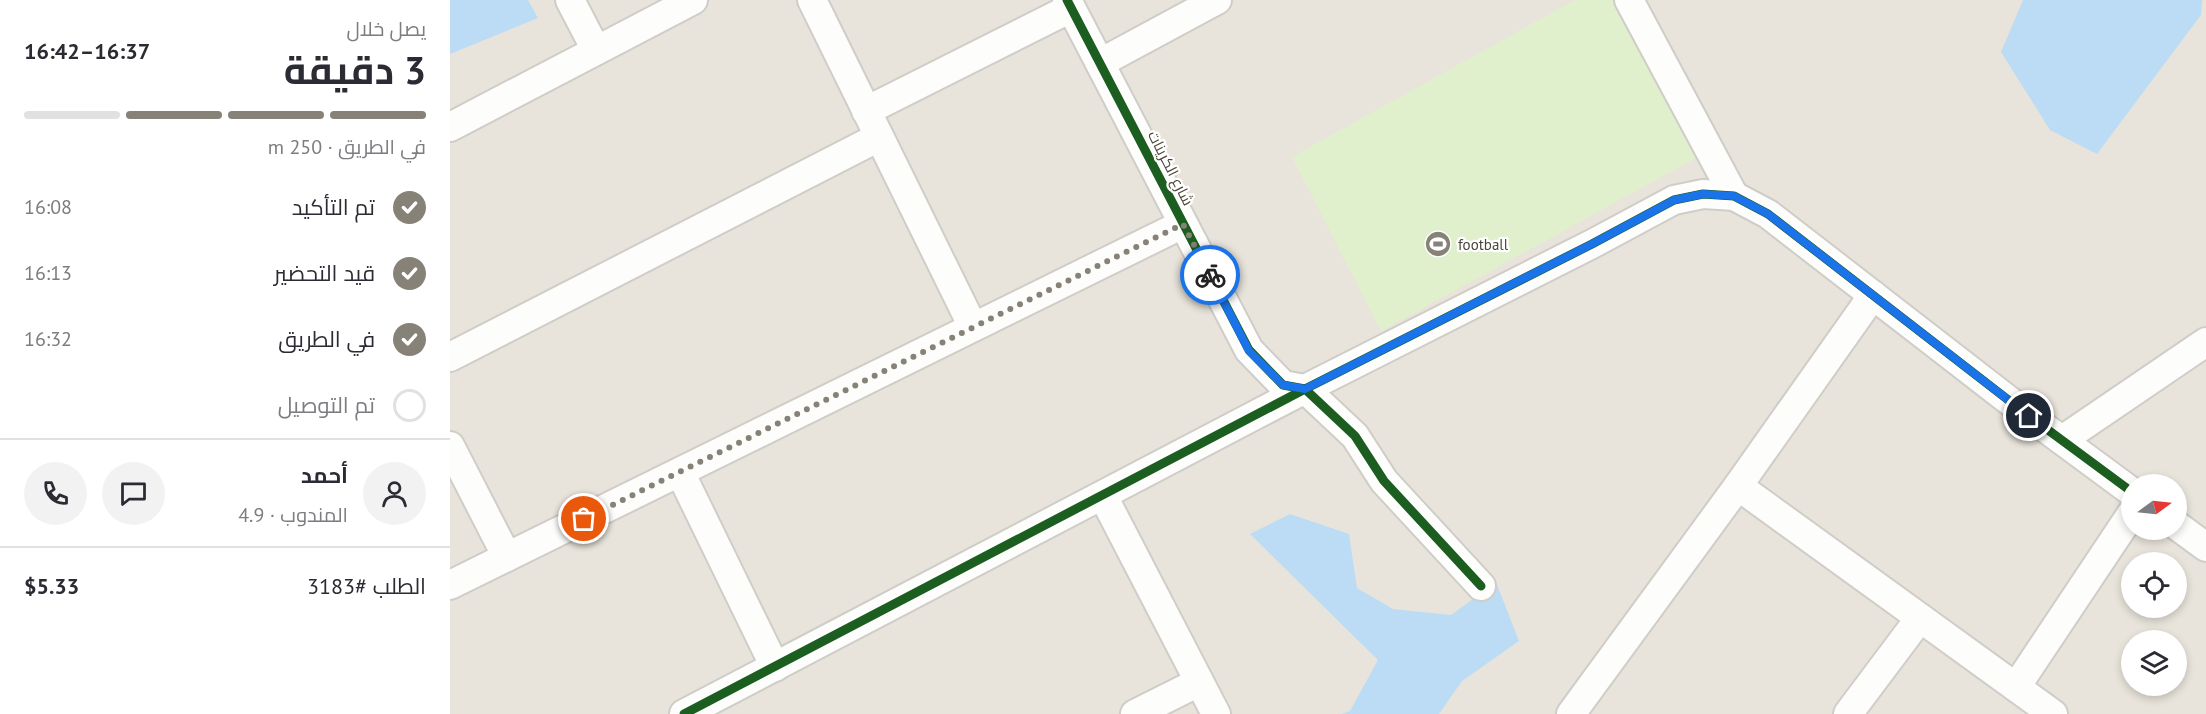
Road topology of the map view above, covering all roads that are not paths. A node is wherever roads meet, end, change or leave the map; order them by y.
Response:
1 (570, 0) edge
2 (693, 0) edge
3 (812, 0) edge
4 (1217, 0) edge
5 (1629, 0) edge
6 (1069, 4) edge
7 (596, 50) junction
8 (1100, 63) junction
9 (866, 111) junction
10 (450, 127) edge
11 (879, 137) junction
12 (1734, 196) junction
13 (1183, 224) junction
14 (1873, 295) junction
15 (973, 327) junction
16 (2206, 342) edge
17 (450, 357) edge
18 (1305, 389) junction
19 (2062, 440) junction
20 (450, 446) edge
21 (680, 472) junction
22 (2121, 484) edge
23 (1738, 486) junction
24 (1103, 496) junction
25 (2121, 530) edge
26 (2187, 533) edge
27 (2206, 547) edge
28 (507, 557) junction
29 (450, 585) edge
30 (1481, 586) dead end
31 (1920, 618) junction
32 (775, 667) junction
33 (1200, 682) junction
34 (2016, 687) junction
35 (684, 714) edge
36 (1135, 714) edge
37 (1216, 714) edge
38 (1571, 714) edge
39 (1848, 714) edge
40 (2053, 714) edge

1 - 7 street
2 - 7 street
3 - 9 street
4 - 8 street
5 - 12 street
6 - 8 street, شارع الکرينات
6 - 9 street
7 - 10 street
8 - 13 street, شارع الکرينات
9 - 11 street
11 - 15 street
11 - 17 street
12 - 14 street
12 - 18 street
13 - 15 street
13 - 18 street, شارع الکرينات
14 - 19 street
14 - 23 street
15 - 21 street
16 - 19 street
18 - 24 street
18 - 30 street
19 - 22 street
20 - 28 street
21 - 28 street
21 - 32 street
23 - 31 street
23 - 38 street
24 - 32 street
24 - 33 street
25 - 34 street
26 - 27 street
28 - 29 street
31 - 34 street
31 - 39 street
32 - 35 street
33 - 36 street
33 - 37 street
34 - 40 street

